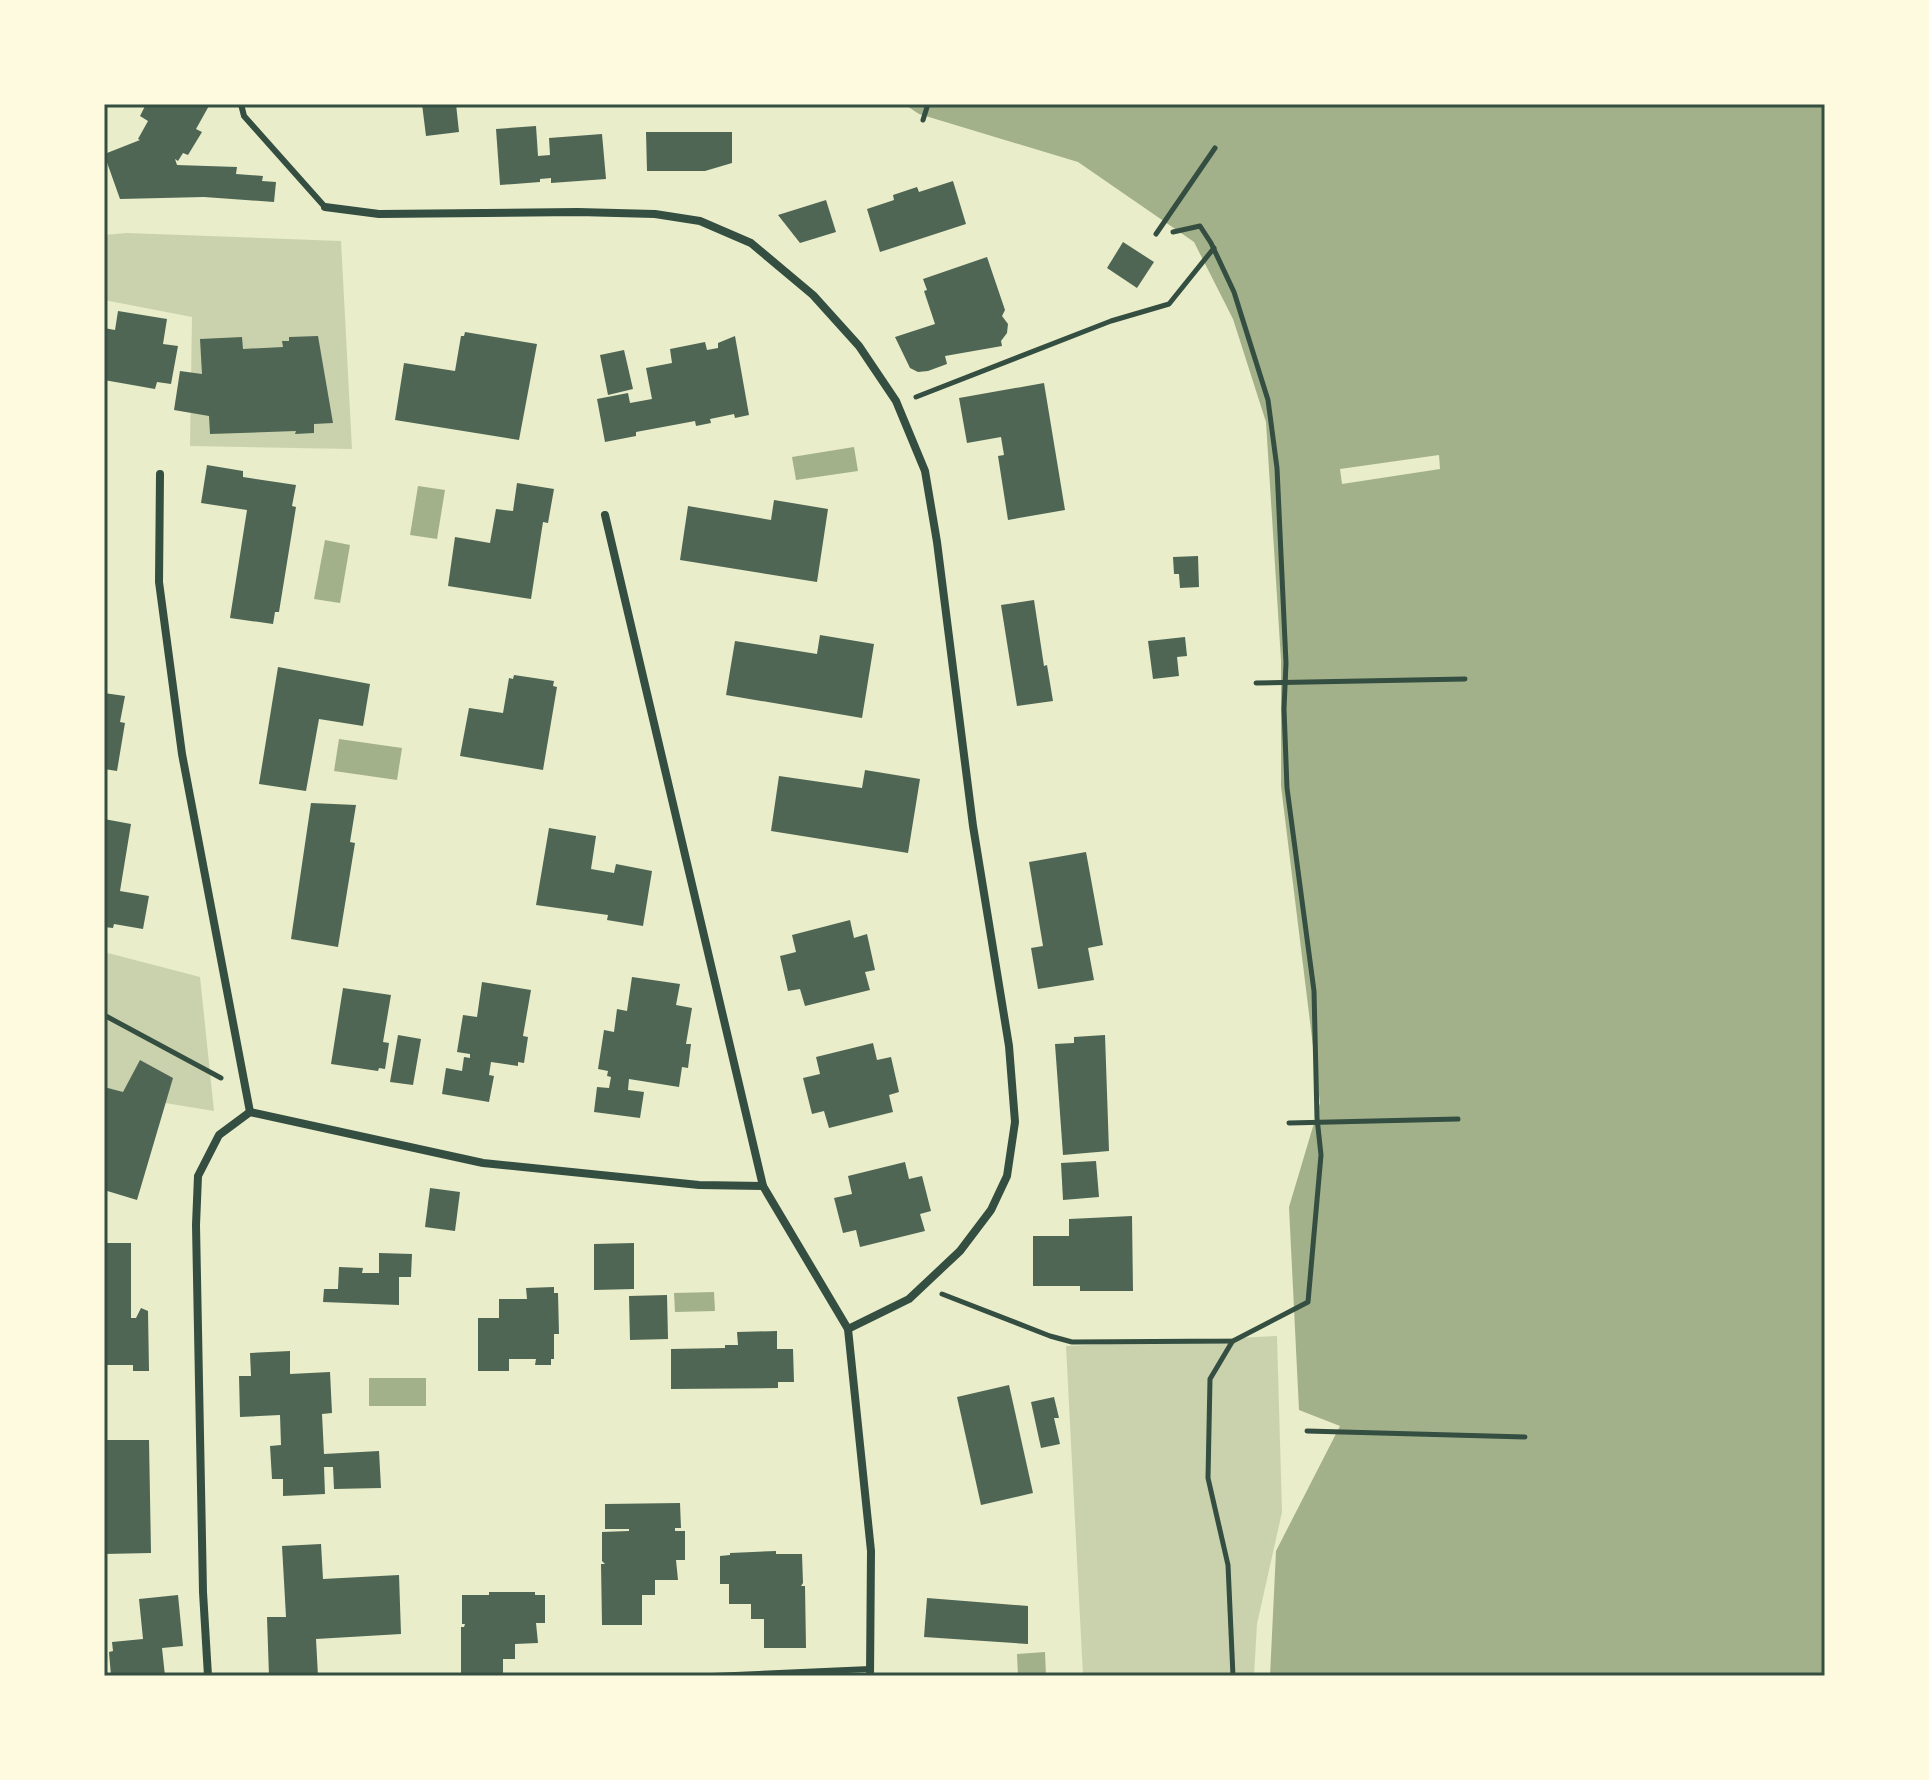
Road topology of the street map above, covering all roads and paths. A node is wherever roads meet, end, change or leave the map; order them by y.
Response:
1 (241, 104) edge
2 (928, 104) edge
3 (923, 120) dead end
4 (1215, 148) dead end
5 (325, 207) joint
6 (1173, 232) dead end
7 (1156, 234) dead end
8 (1214, 248) junction
9 (896, 401) junction
10 (160, 474) dead end
11 (605, 515) dead end
12 (1465, 679) dead end
13 (1256, 683) dead end
14 (104, 1015) edge
15 (250, 1112) junction
16 (1458, 1119) dead end
17 (1289, 1123) dead end
18 (763, 1186) junction
19 (923, 1286) junction
20 (848, 1329) junction
21 (1233, 1341) junction
22 (1307, 1431) dead end
23 (1525, 1437) dead end
24 (870, 1672) edge
25 (208, 1676) edge
26 (712, 1676) edge
27 (1233, 1676) edge

1 - 5 lane
2 - 3 path
4 - 7 path
5 - 9 street
6 - 8 path
8 - 9 path
8 - 21 path
9 - 19 street
10 - 15 street
11 - 18 street
12 - 13 path
14 - 15 path
15 - 18 street
15 - 25 street
16 - 17 path
18 - 20 street
19 - 20 street
19 - 21 path
20 - 24 street
21 - 27 path
22 - 23 path
24 - 26 lane

